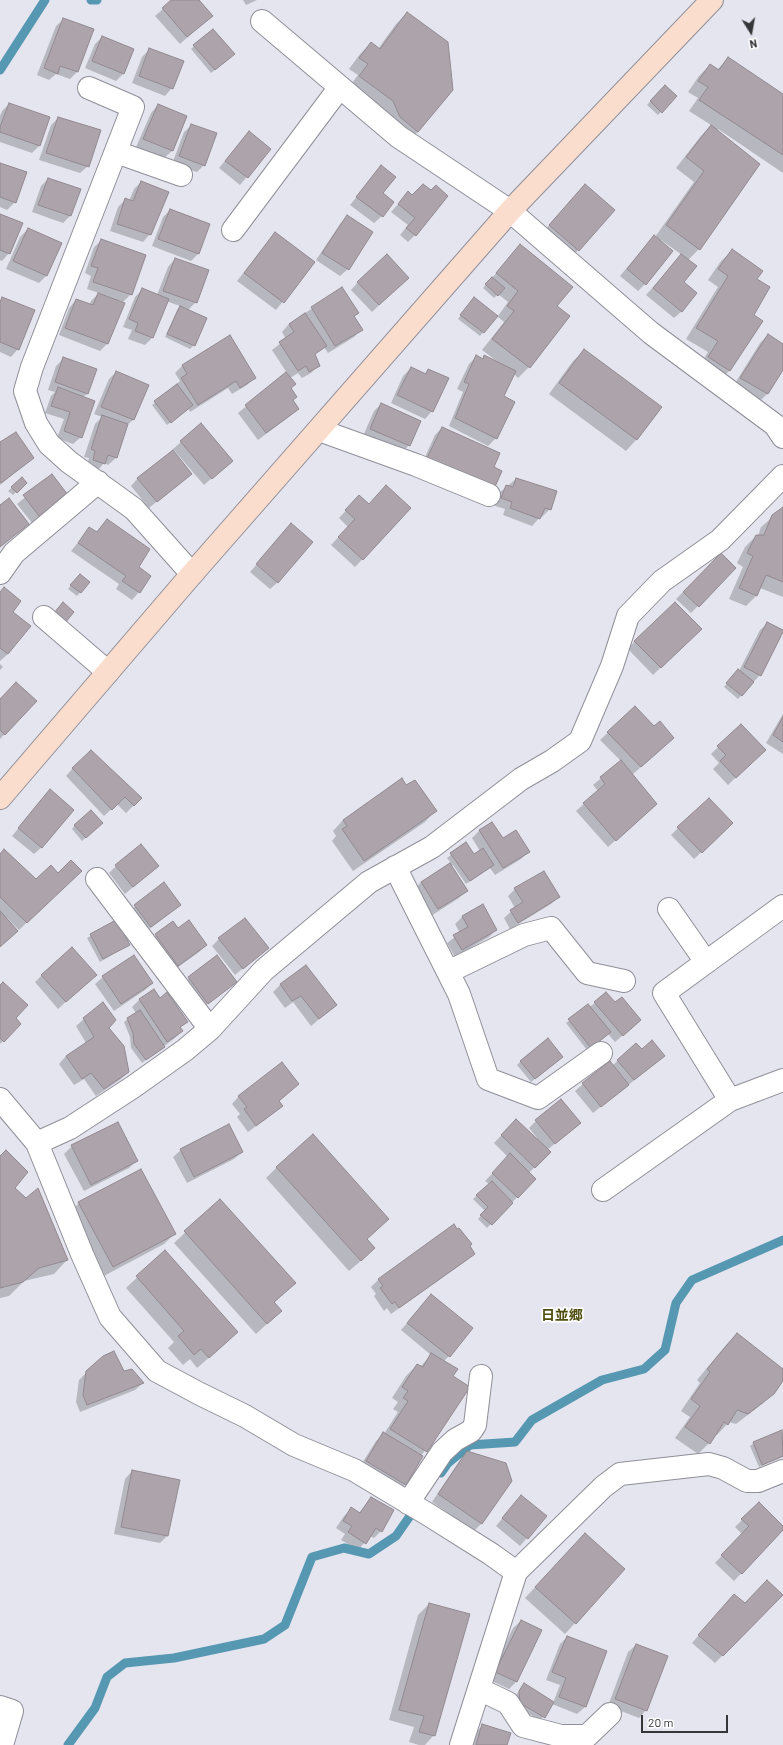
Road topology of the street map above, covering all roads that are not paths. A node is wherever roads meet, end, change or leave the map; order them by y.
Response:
1 (712, 0) edge
2 (262, 21) dead end
3 (340, 87) junction
4 (89, 88) dead end
5 (116, 152) junction
6 (181, 175) dead end
7 (510, 212) junction
8 (233, 230) dead end
9 (780, 424) edge
10 (319, 430) junction
11 (783, 476) edge
12 (98, 482) junction
13 (489, 495) dead end
14 (0, 573) edge
15 (192, 574) junction
16 (44, 617) dead end
17 (108, 672) junction
18 (0, 798) edge
19 (395, 868) junction
20 (97, 879) dead end
21 (783, 906) edge
22 (669, 909) dead end
23 (706, 962) junction
24 (448, 972) junction
25 (624, 981) dead end
26 (210, 1029) junction
27 (601, 1053) dead end
28 (783, 1080) edge
29 (0, 1099) edge
30 (730, 1100) junction
31 (37, 1143) junction
32 (603, 1190) dead end
33 (481, 1376) dead end
34 (783, 1471) edge
35 (408, 1503) junction
36 (516, 1572) junction
37 (479, 1690) junction
38 (0, 1707) edge
39 (610, 1714) dead end
40 (2, 1745) edge
41 (461, 1745) edge

1 - 7 street
2 - 3 street
3 - 7 street
3 - 8 street
4 - 5 street
5 - 6 street
5 - 12 street
7 - 9 street
7 - 10 street
10 - 13 street
10 - 15 street
11 - 19 street
12 - 14 street
12 - 15 street
15 - 17 street
16 - 17 street
17 - 18 street
19 - 24 street
19 - 26 street
20 - 26 street
21 - 23 street
22 - 23 street
23 - 30 street
24 - 25 street
24 - 27 street
26 - 31 street
28 - 30 street
29 - 31 street
30 - 32 street
31 - 35 street
33 - 35 street
34 - 36 street
35 - 36 street
36 - 37 street
37 - 39 street
37 - 41 street
38 - 40 street

